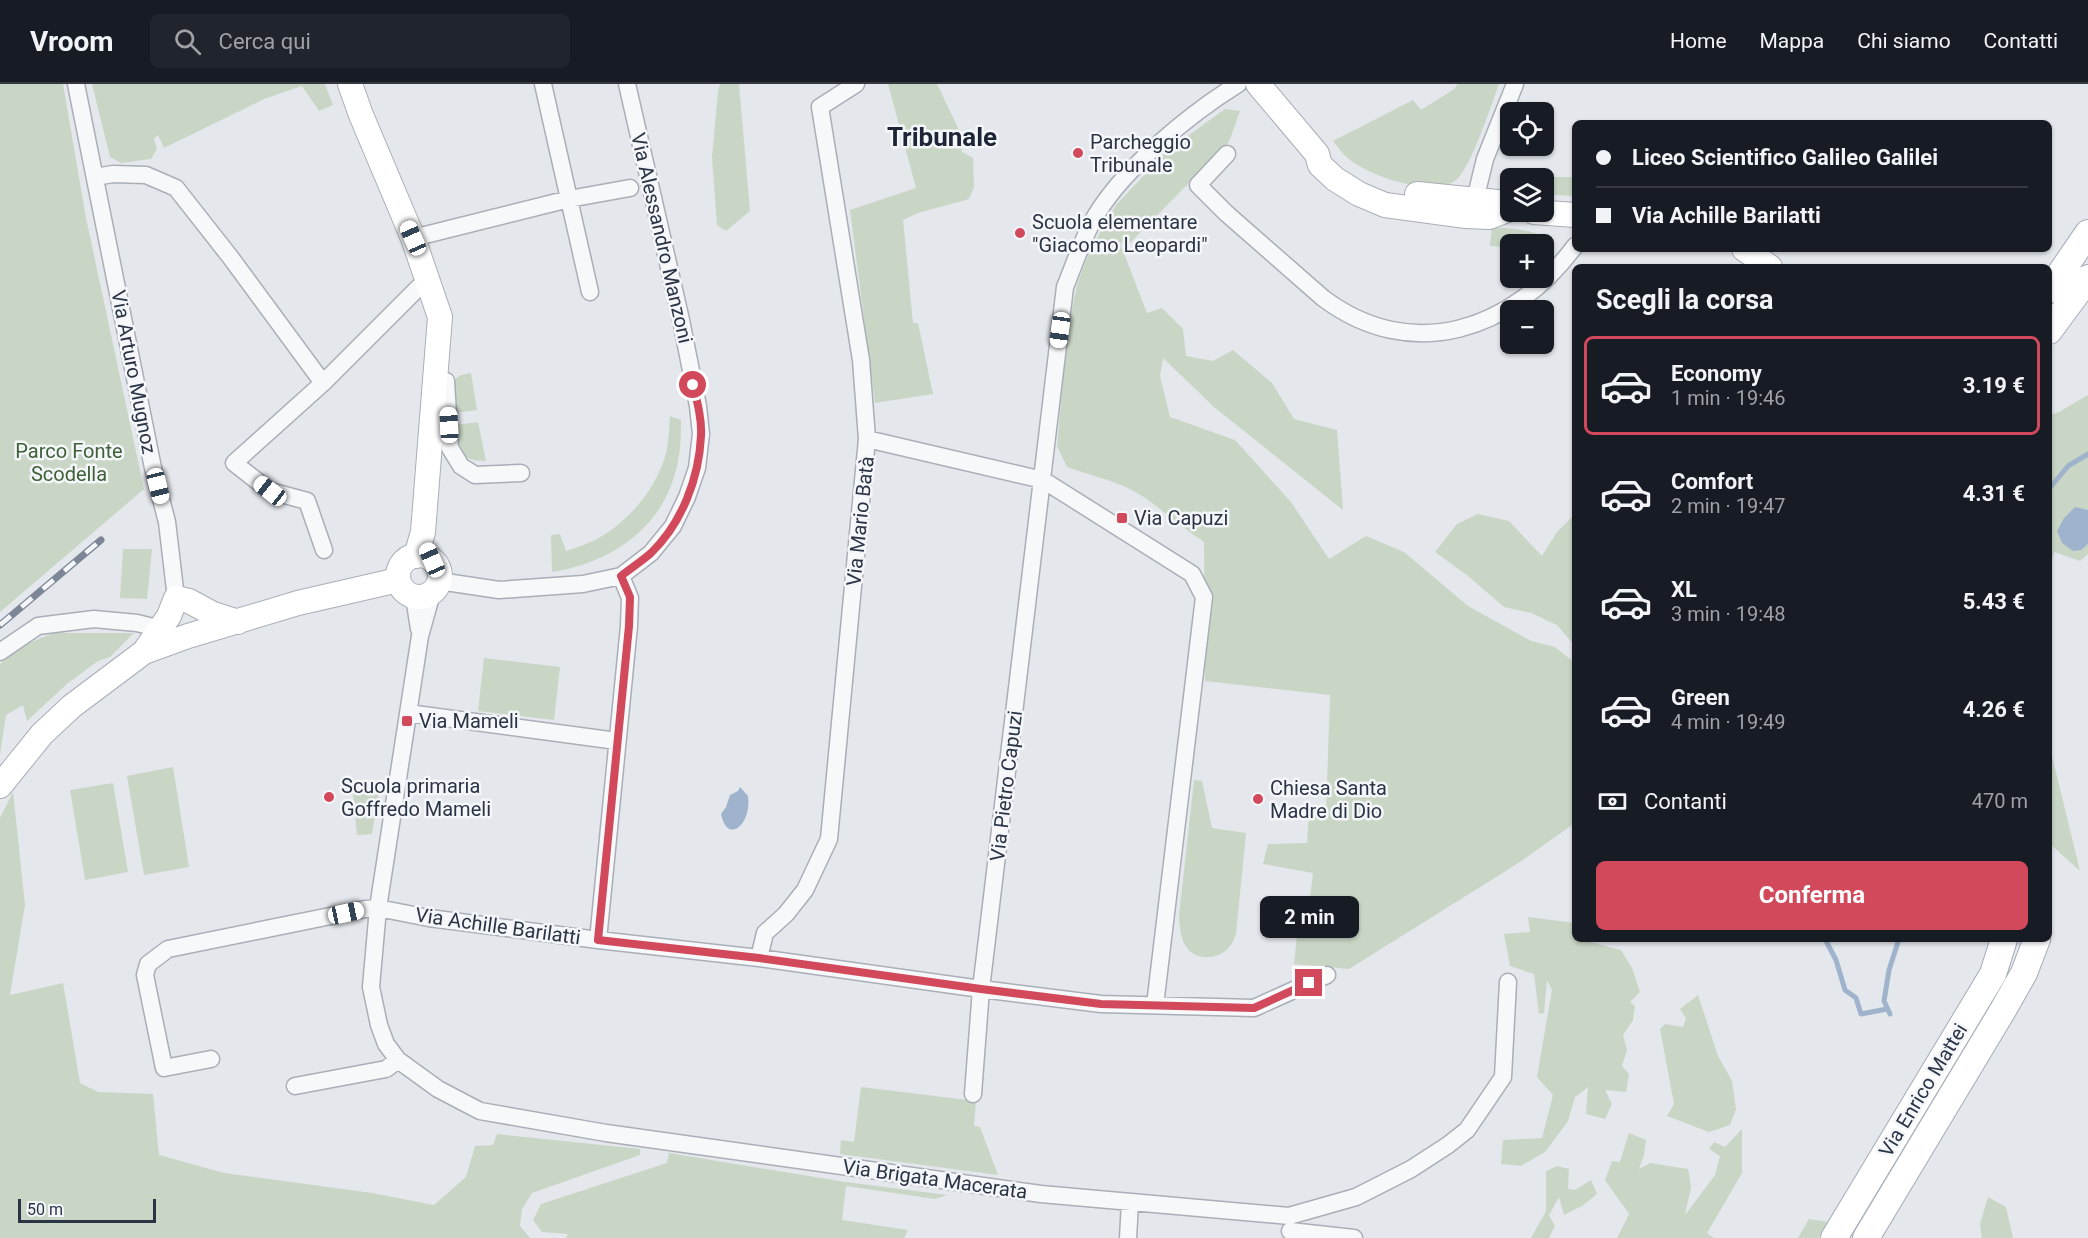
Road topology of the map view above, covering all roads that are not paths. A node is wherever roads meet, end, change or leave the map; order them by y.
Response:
1 (76, 84) edge
2 (350, 84) edge
3 (543, 84) edge
4 (627, 84) edge
5 (856, 84) edge
6 (1238, 84) edge
7 (1258, 84) edge
8 (1515, 84) edge
9 (1227, 154) dead end
10 (1317, 154) junction
11 (95, 177) junction
12 (630, 188) dead end
13 (569, 199) junction
14 (1475, 200) junction
15 (1500, 204) edge
16 (1385, 205) junction
17 (1500, 213) edge
18 (1554, 213) edge
19 (1572, 215) edge
20 (2088, 233) edge
21 (413, 238) junction
22 (1572, 250) edge
23 (1748, 252) edge
24 (1766, 264) edge
25 (2088, 278) edge
26 (429, 280) junction
27 (2052, 286) edge
28 (590, 292) dead end
29 (2052, 326) edge
30 (435, 379) junction
31 (323, 383) junction
32 (867, 439) junction
33 (521, 473) dead end
34 (1043, 480) junction
35 (324, 550) dead end
36 (621, 576) junction
37 (422, 578) junction
38 (176, 598) junction
39 (238, 622) junction
40 (159, 632) junction
41 (0, 652) edge
42 (144, 652) junction
43 (408, 713) junction
44 (617, 741) junction
45 (0, 786) edge
46 (378, 908) junction
47 (598, 940) junction
48 (2003, 942) edge
49 (2036, 942) edge
50 (759, 958) junction
51 (1327, 975) dead end
52 (1508, 982) dead end
53 (981, 989) junction
54 (1155, 1005) junction
55 (211, 1059) dead end
56 (398, 1060) junction
57 (295, 1086) dead end
58 (973, 1094) dead end
59 (1130, 1202) junction
60 (1289, 1228) edge
61 (1132, 1238) edge
62 (1354, 1238) edge
63 (1833, 1238) edge
64 (1866, 1238) edge

1 - 11 street, Via Arturo Mugnoz
2 - 21 main road
3 - 13 street
4 - 36 street, Via Alessandro Manzoni
5 - 32 street, Via Mario Batà
6 - 34 street, Via Pietro Capuzi
7 - 10 main road
8 - 14 street
9 - 22 street
10 - 14 main road
10 - 16 main road
11 - 31 street
11 - 38 street, Via Arturo Mugnoz
12 - 13 street
13 - 21 street
13 - 28 street
14 - 15 main road
14 - 16 main road
16 - 17 main road
18 - 19 main road
20 - 27 main road
21 - 26 main road
23 - 24 main road
25 - 29 main road
26 - 30 main road
26 - 31 street
30 - 33 street
30 - 37 main road
31 - 35 street
32 - 34 street
32 - 50 street, Via Mario Batà
34 - 53 street, Via Pietro Capuzi
34 - 54 street
36 - 37 street, Via Alessandro Manzoni
36 - 44 street
37 - 39 main road
37 - 43 street, Via Brigata Macerata
38 - 39 main road
38 - 40 main road
39 - 42 main road
40 - 41 street
40 - 42 main road
42 - 45 main road
43 - 44 street
43 - 46 street, Via Brigata Macerata
44 - 47 street
46 - 47 street, Via Achille Barilatti
46 - 55 street, Via Achille Barilatti
46 - 56 street, Via Brigata Macerata
47 - 50 street, Via Achille Barilatti
48 - 63 main road, Via Enrico Mattei
49 - 64 main road, Via Enrico Mattei
50 - 53 street, Via Achille Barilatti
51 - 54 street, Via Achille Barilatti
52 - 60 street, Via Brigata Macerata
53 - 54 street, Via Achille Barilatti
53 - 58 street, Via Pietro Capuzi
56 - 57 street
56 - 59 street, Via Brigata Macerata
59 - 60 street, Via Brigata Macerata
59 - 61 street
60 - 62 street

